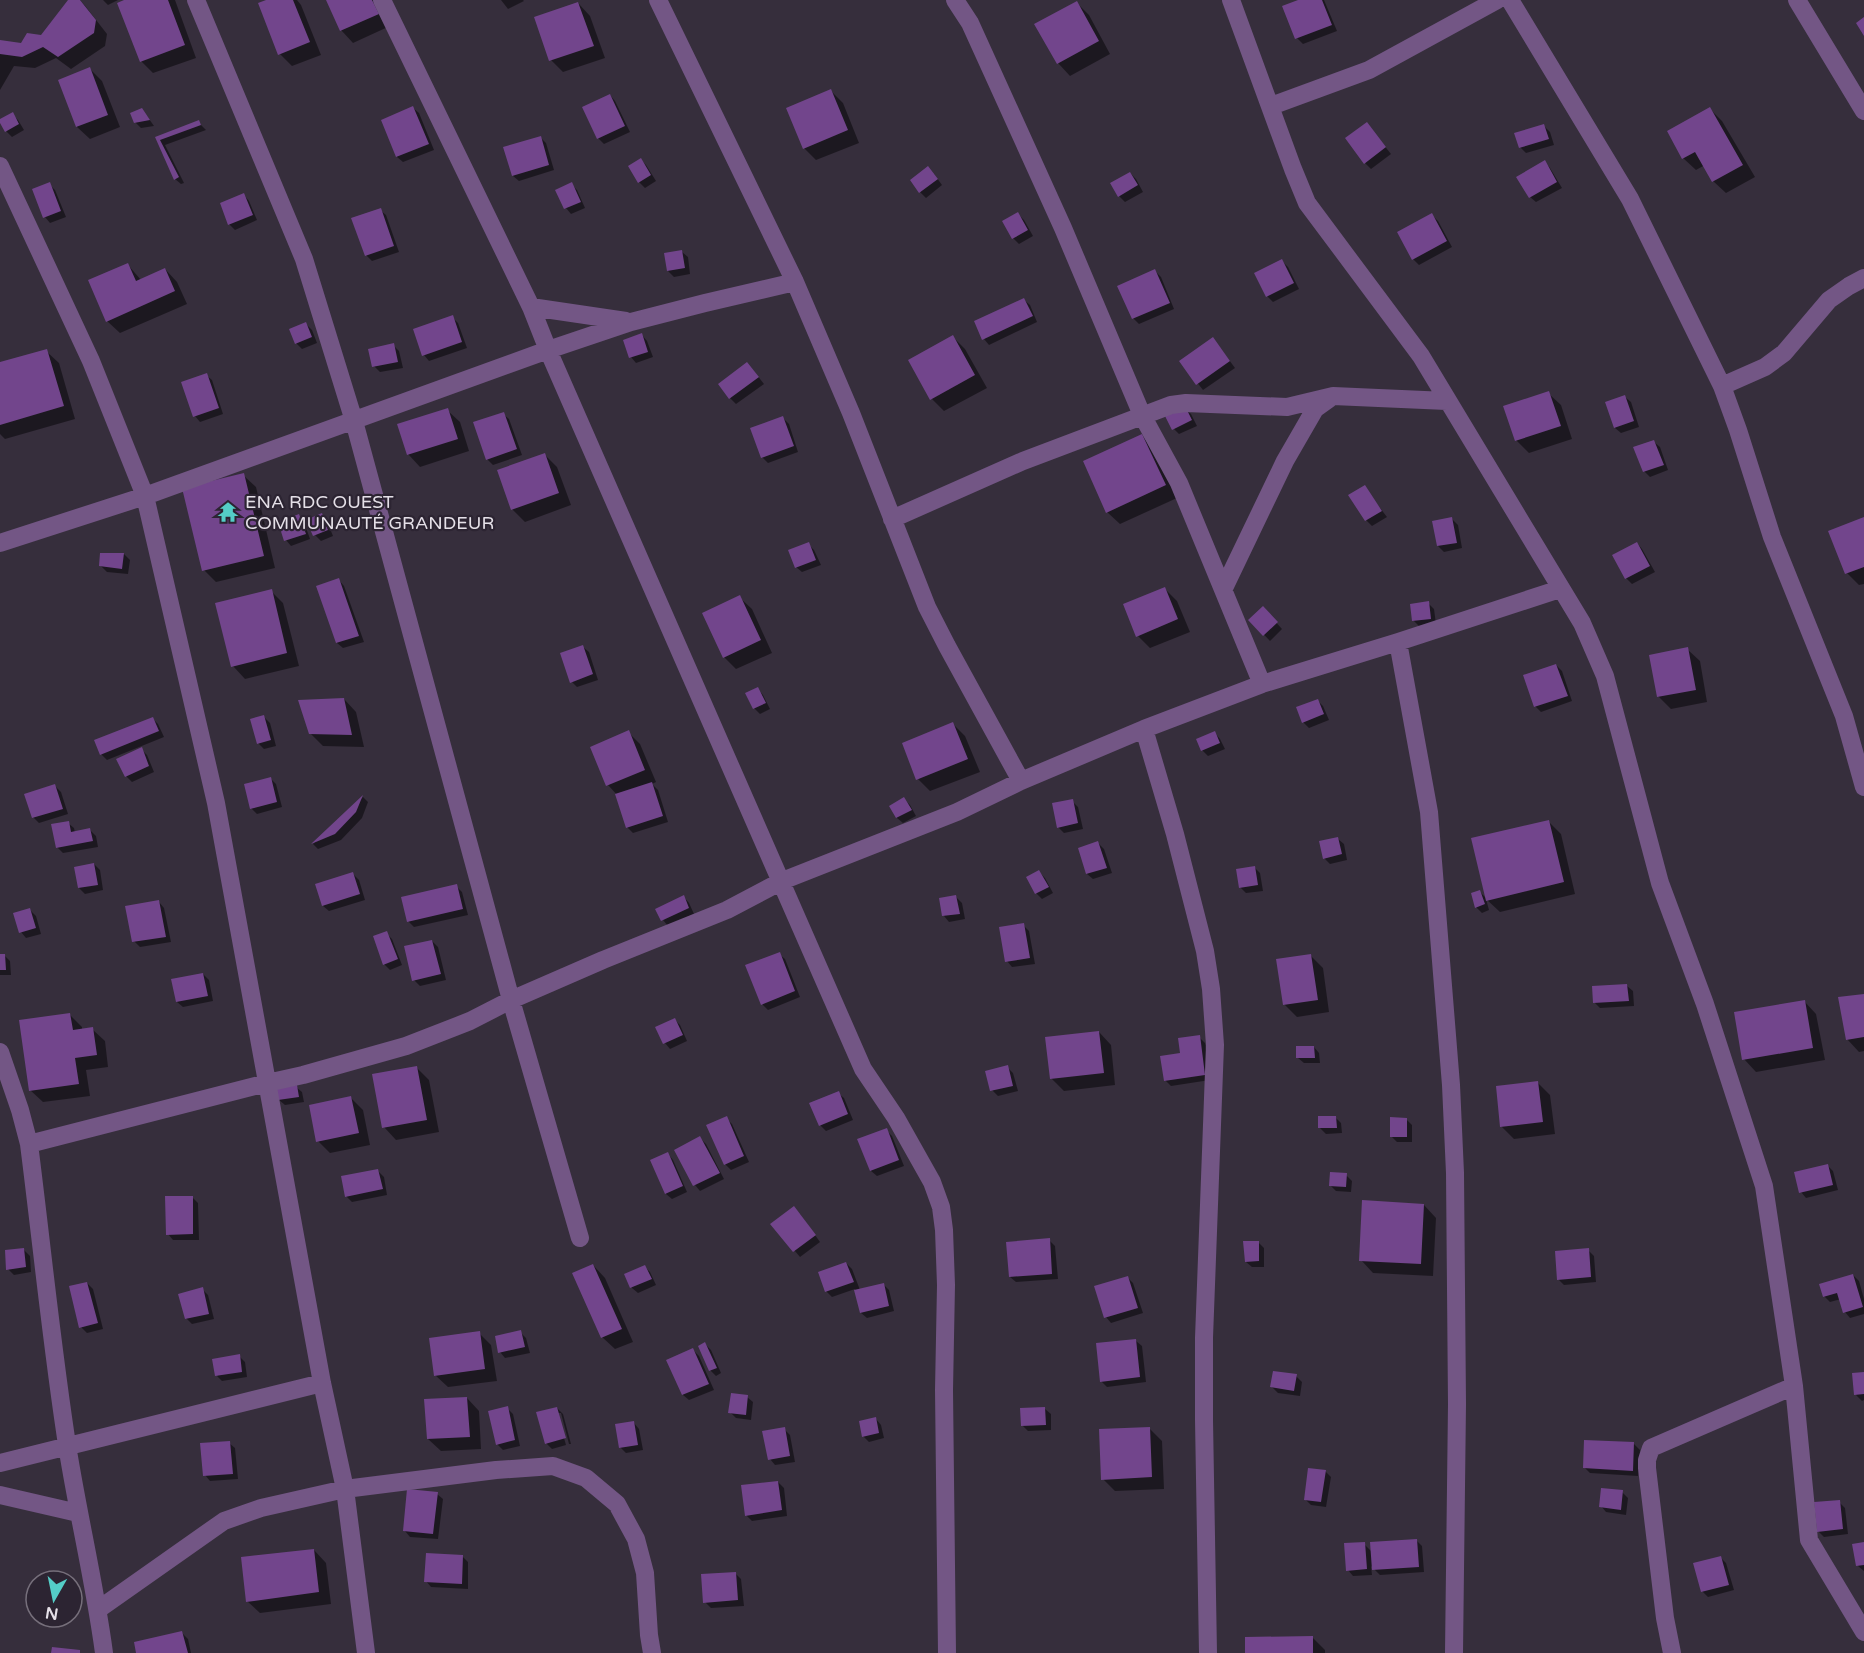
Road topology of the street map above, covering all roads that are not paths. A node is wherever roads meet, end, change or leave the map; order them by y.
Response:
1 (196, 0) edge
2 (382, 0) edge
3 (658, 0) edge
4 (955, 0) edge
5 (1231, 0) edge
6 (1497, 0) edge
7 (1510, 0) edge
8 (1797, 0) edge
9 (1271, 106) junction
10 (1864, 111) edge
11 (0, 166) edge
12 (1864, 278) edge
13 (795, 282) junction
14 (531, 307) junction
15 (631, 322) junction
16 (548, 350) junction
17 (1722, 386) junction
18 (1333, 396) junction
19 (1447, 401) junction
20 (1142, 415) junction
21 (354, 421) junction
22 (145, 496) junction
23 (892, 519) junction
24 (0, 543) edge
25 (1224, 588) junction
26 (1560, 589) junction
27 (1398, 642) junction
28 (1262, 684) junction
29 (1144, 729) junction
30 (1021, 781) junction
31 (1864, 787) edge
32 (782, 881) junction
33 (511, 1000) junction
34 (0, 1052) edge
35 (267, 1083) junction
36 (29, 1144) junction
37 (580, 1238) dead end
38 (322, 1383) junction
39 (1794, 1386) junction
40 (67, 1447) junction
41 (0, 1463) edge
42 (345, 1490) junction
43 (0, 1495) edge
44 (78, 1513) junction
45 (99, 1609) junction
46 (1864, 1632) edge
47 (104, 1653) edge
48 (366, 1653) edge
49 (652, 1653) edge
50 (948, 1653) edge
51 (1208, 1653) edge
52 (1454, 1653) edge
53 (1672, 1653) edge

1 - 21 street
2 - 14 street
3 - 13 street
4 - 20 street
5 - 9 street
6 - 9 street
7 - 17 street
8 - 10 street
9 - 19 street
11 - 22 street
12 - 17 street
13 - 15 street
13 - 23 street
14 - 15 street
14 - 16 street
15 - 16 street
16 - 21 street
16 - 32 street
17 - 31 street
18 - 19 street
18 - 20 street
18 - 25 street
19 - 26 street
20 - 23 street
20 - 25 street
21 - 22 street
21 - 33 street
22 - 24 street
22 - 35 street
23 - 30 street
25 - 28 street
26 - 27 street
26 - 39 street
27 - 28 street
27 - 52 street
28 - 29 street
29 - 30 street
29 - 51 street
30 - 32 street
32 - 33 street
32 - 50 street
33 - 35 street
33 - 37 street
34 - 36 street
35 - 36 street
35 - 38 street
36 - 40 street
38 - 40 street
38 - 42 street
39 - 46 street
39 - 53 street
40 - 41 street
40 - 44 street
42 - 45 street
42 - 48 street
42 - 49 street
43 - 44 street
44 - 45 street
45 - 47 street

